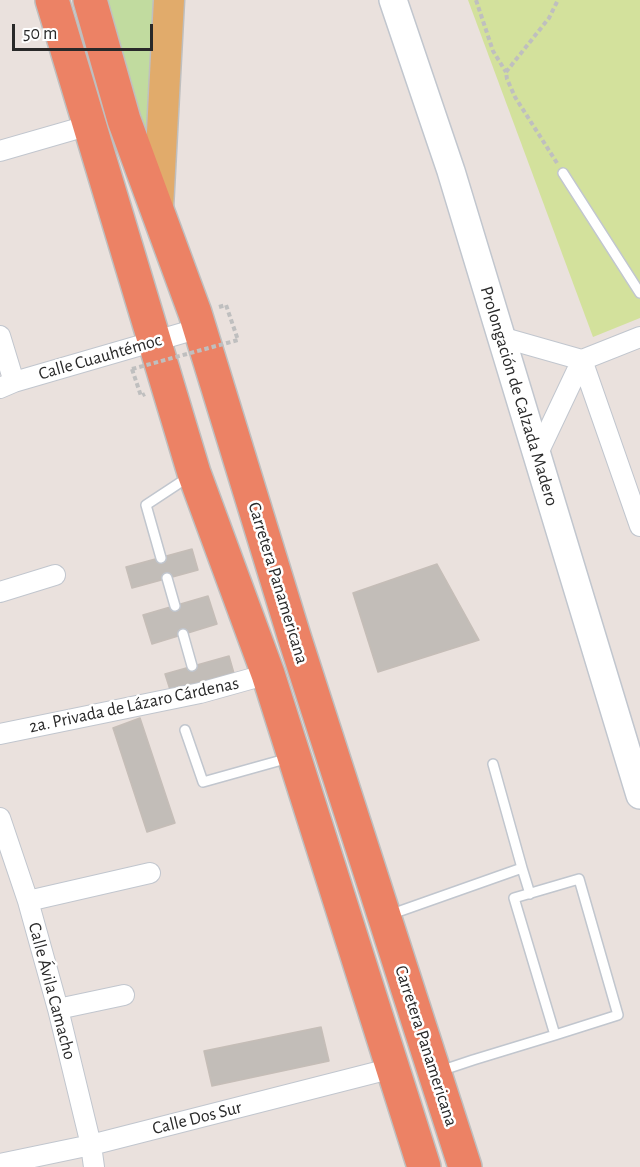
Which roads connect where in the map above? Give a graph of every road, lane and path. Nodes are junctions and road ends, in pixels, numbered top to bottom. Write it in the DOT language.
graph roads {
  1 [pos="52,0"];
  2 [pos="90,0"];
  3 [pos="169,0"];
  4 [pos="393,0"];
  5 [pos="476,0"];
  6 [pos="558,0"];
  7 [pos="506,72"];
  8 [pos="90,125"];
  9 [pos="0,151"];
  10 [pos="563,173"];
  11 [pos="157,211"];
  12 [pos="640,293"];
  13 [pos="226,305"];
  14 [pos="200,328"];
  15 [pos="0,336"];
  16 [pos="501,337"];
  17 [pos="640,337"];
  18 [pos="154,341"];
  19 [pos="582,360"];
  20 [pos="7,385"];
  21 [pos="141,396"];
  22 [pos="537,455"];
  23 [pos="194,473"];
  24 [pos="640,526"];
  25 [pos="161,558"];
  26 [pos="55,575"];
  27 [pos="167,578"];
  28 [pos="0,592"];
  29 [pos="175,606"];
  30 [pos="183,634"];
  31 [pos="192,666"];
  32 [pos="268,674"];
  33 [pos="184,730"];
  34 [pos="0,734"];
  35 [pos="295,757"];
  36 [pos="493,764"];
  37 [pos="640,795"];
  38 [pos="0,818"];
  39 [pos="522,868"];
  40 [pos="150,873"];
  41 [pos="530,894"];
  42 [pos="28,900"];
  43 [pos="384,917"];
  44 [pos="124,995"];
  45 [pos="58,1009"];
  46 [pos="555,1035"];
  47 [pos="393,1068"];
  48 [pos="434,1072"];
  49 [pos="91,1145"];
  50 [pos="0,1164"];
  51 [pos="94,1167"];
  52 [pos="424,1167"];
  53 [pos="465,1167"];
  1 -- 8 [label="highway, Carretera Panamericana"];
  2 -- 11 [label="highway, Carretera Panamericana"];
  3 -- 11 [label="main road"];
  4 -- 16 [label="street, Prolongación de Calzada Madero"];
  5 -- 7 [label="path"];
  6 -- 7 [label="path"];
  7 -- 10 [label="path"];
  8 -- 9 [label="street"];
  8 -- 18 [label="highway, Carretera Panamericana"];
  10 -- 12 [label="lane"];
  11 -- 14 [label="highway, Carretera Panamericana"];
  13 -- 21 [label="path, bridge"];
  14 -- 18 [label="street, Calle Cuauhtémoc"];
  14 -- 43 [label="highway, Carretera Panamericana"];
  15 -- 20 [label="street"];
  16 -- 19 [label="street"];
  16 -- 22 [label="street, Prolongación de Calzada Madero"];
  17 -- 19 [label="street"];
  18 -- 20 [label="street, Calle Cuauhtémoc"];
  18 -- 23 [label="highway, Carretera Panamericana"];
  19 -- 22 [label="street"];
  19 -- 24 [label="street"];
  22 -- 37 [label="street, Prolongación de Calzada Madero"];
  23 -- 25 [label="lane"];
  23 -- 32 [label="highway, Carretera Panamericana"];
  26 -- 28 [label="street"];
  27 -- 29 [label="lane"];
  30 -- 31 [label="lane"];
  32 -- 34 [label="street, 2a. Privada de Lázaro Cárdenas"];
  32 -- 35 [label="highway, Carretera Panamericana"];
  33 -- 35 [label="lane"];
  35 -- 47 [label="highway, Carretera Panamericana"];
  36 -- 39 [label="lane"];
  38 -- 42 [label="street, Calle Ávila Camacho"];
  39 -- 41 [label="lane"];
  39 -- 43 [label="lane"];
  40 -- 42 [label="street"];
  41 -- 46 [label="lane"];
  41 -- 46 [label="lane"];
  42 -- 45 [label="street, Calle Ávila Camacho"];
  43 -- 48 [label="highway, Carretera Panamericana"];
  44 -- 45 [label="street"];
  45 -- 49 [label="street, Calle Ávila Camacho"];
  46 -- 48 [label="lane"];
  47 -- 49 [label="street, Calle Dos Sur"];
  47 -- 52 [label="highway, Carretera Panamericana"];
  48 -- 53 [label="highway, Carretera Panamericana"];
  49 -- 50 [label="street, Calle Dos Sur"];
  49 -- 51 [label="street, Calle Ávila Camacho"];
}
